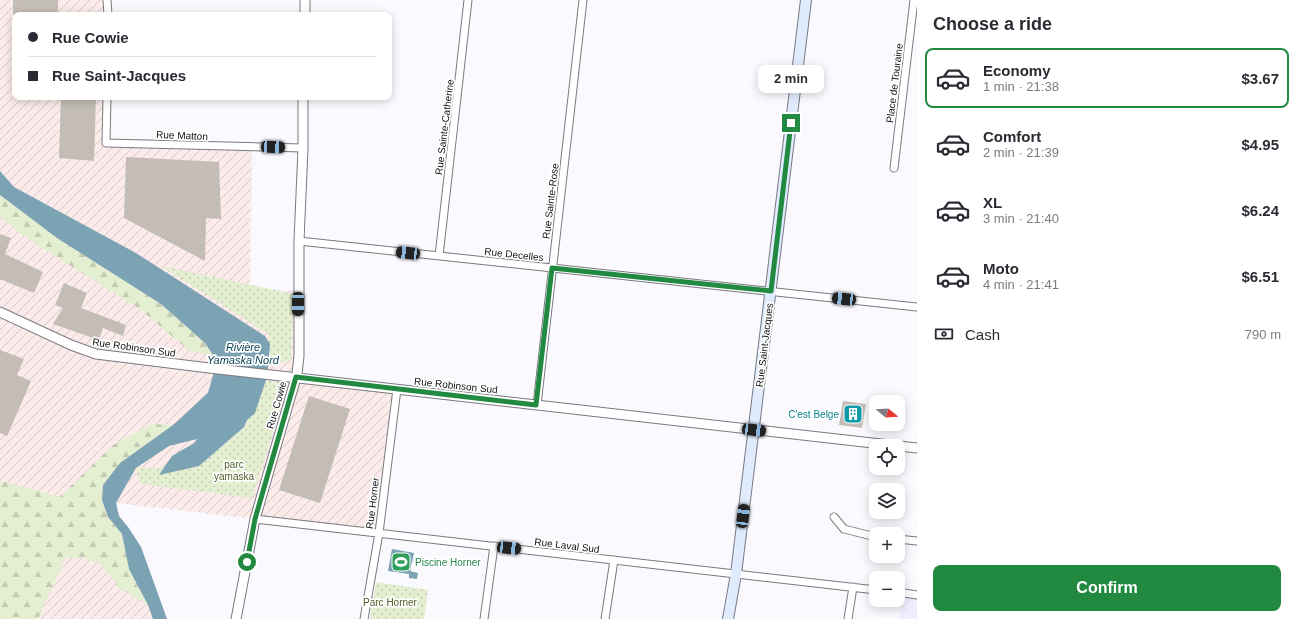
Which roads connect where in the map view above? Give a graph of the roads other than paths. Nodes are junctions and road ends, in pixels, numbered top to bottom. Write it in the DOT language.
graph roads {
  1 [pos="108,0"];
  2 [pos="305,0"];
  3 [pos="468,0"];
  4 [pos="583,0"];
  5 [pos="806,0"];
  6 [pos="914,0"];
  7 [pos="108,12"];
  8 [pos="305,12"];
  9 [pos="107,100"];
  10 [pos="303,100"];
  11 [pos="303,148"];
  12 [pos="894,168"];
  13 [pos="299,241"];
  14 [pos="439,256"];
  15 [pos="552,268"];
  16 [pos="771,291"];
  17 [pos="917,307"];
  18 [pos="0,312"];
  19 [pos="292,377"];
  20 [pos="397,389"];
  21 [pos="536,405"];
  22 [pos="754,430"];
  23 [pos="917,448"];
  24 [pos="834,517"];
  25 [pos="255,519"];
  26 [pos="378,533"];
  27 [pos="869,535"];
  28 [pos="905,540"];
  29 [pos="917,541"];
  30 [pos="494,546"];
  31 [pos="614,560"];
  32 [pos="736,574"];
  33 [pos="853,587"];
  34 [pos="869,589"];
  35 [pos="905,593"];
  36 [pos="917,595"];
  37 [pos="236,619"];
  38 [pos="364,619"];
  39 [pos="484,619"];
  40 [pos="605,619"];
  41 [pos="728,619"];
  42 [pos="848,619"];
  1 -- 7 [label="street"];
  2 -- 8 [label="street"];
  3 -- 14 [label="street, Rue Sainte-Catherine"];
  4 -- 15 [label="street, Rue Sainte-Rose"];
  5 -- 16 [label="main road, Rue Saint-Jacques"];
  6 -- 12 [label="street, Place de Touraine"];
  9 -- 11 [label="street, Rue Matton"];
  10 -- 11 [label="street, Rue Cowie"];
  11 -- 13 [label="street, Rue Cowie"];
  13 -- 14 [label="street, Rue Decelles"];
  13 -- 19 [label="street, Rue Cowie"];
  14 -- 15 [label="street, Rue Decelles"];
  15 -- 16 [label="street, Rue Decelles"];
  15 -- 21 [label="street, Rue Sainte-Rose"];
  16 -- 17 [label="street, Rue Decelles"];
  16 -- 22 [label="main road, Rue Saint-Jacques"];
  18 -- 19 [label="street, Rue Robinson Sud"];
  19 -- 20 [label="street, Rue Robinson Sud"];
  19 -- 25 [label="street, Rue Cowie"];
  20 -- 21 [label="street, Rue Robinson Sud"];
  20 -- 26 [label="street, Rue Horner"];
  21 -- 22 [label="street, Rue Robinson Sud"];
  22 -- 23 [label="street, Rue Robinson Sud"];
  22 -- 32 [label="main road, Rue Saint-Jacques"];
  24 -- 27 [label="street"];
  25 -- 26 [label="street, Rue Laval Sud"];
  25 -- 37 [label="street, Rue Cowie"];
  26 -- 30 [label="street, Rue Laval Sud"];
  26 -- 38 [label="street, Rue Horner"];
  28 -- 29 [label="street"];
  30 -- 31 [label="street, Rue Laval Sud"];
  30 -- 39 [label="street"];
  31 -- 32 [label="street, Rue Laval Sud"];
  31 -- 40 [label="street"];
  32 -- 33 [label="street, Rue Laval Sud"];
  32 -- 41 [label="main road, Rue Saint-Jacques"];
  33 -- 34 [label="street, Rue Laval Sud"];
  33 -- 42 [label="street"];
  35 -- 36 [label="street"];
}
